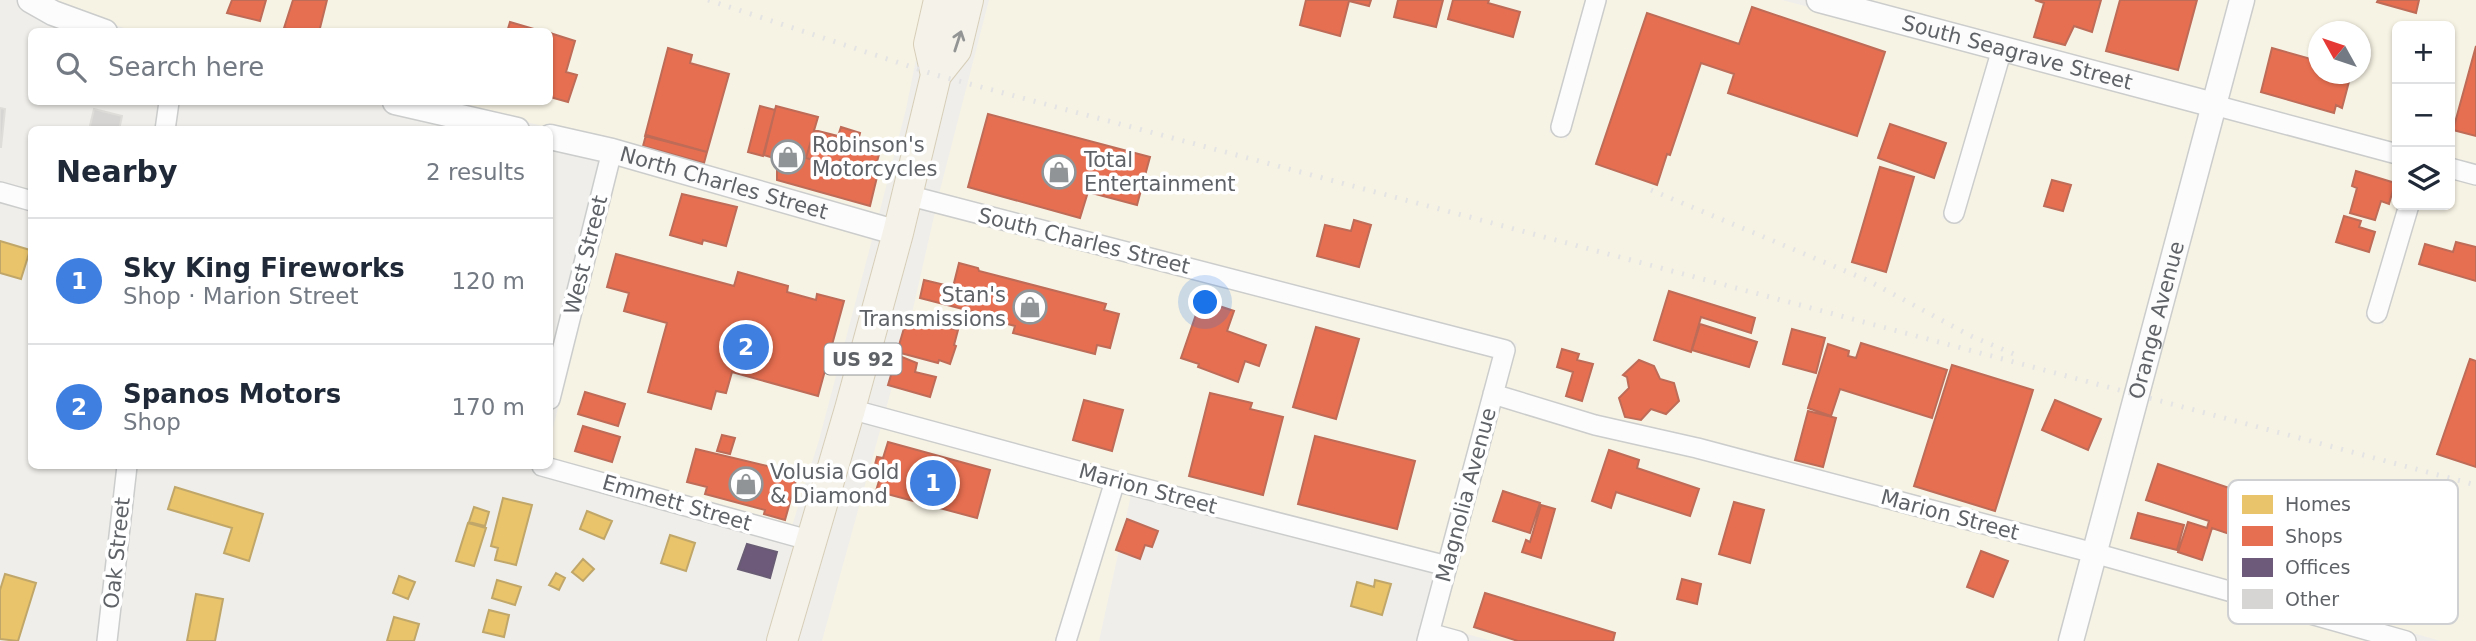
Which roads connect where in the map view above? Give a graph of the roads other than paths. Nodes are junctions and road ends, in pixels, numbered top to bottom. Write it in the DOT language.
graph roads {
  1 [pos="30,0"];
  2 [pos="1596,0"];
  3 [pos="1819,0"];
  4 [pos="2242,0"];
  5 [pos="960,2"];
  6 [pos="94,28"];
  7 [pos="2003,48"];
  8 [pos="169,105"];
  9 [pos="408,105"];
  10 [pos="2214,105"];
  11 [pos="166,126"];
  12 [pos="500,126"];
  13 [pos="1561,127"];
  14 [pos="553,138"];
  15 [pos="612,151"];
  16 [pos="2392,153"];
  17 [pos="2455,170"];
  18 [pos="2476,176"];
  19 [pos="0,192"];
  20 [pos="907,195"];
  21 [pos="28,200"];
  22 [pos="2408,210"];
  23 [pos="1954,213"];
  24 [pos="898,233"];
  25 [pos="2377,313"];
  26 [pos="1505,350"];
  27 [pos="553,387"];
  28 [pos="1493,394"];
  29 [pos="850,409"];
  30 [pos="127,469"];
  31 [pos="553,469"];
  32 [pos="1115,481"];
  33 [pos="812,541"];
  34 [pos="2094,553"];
  35 [pos="1447,566"];
  36 [pos="2228,591"];
  37 [pos="2346,624"];
  38 [pos="1428,637"];
  39 [pos="107,641"];
  40 [pos="782,641"];
  41 [pos="1066,641"];
  42 [pos="1458,641"];
  43 [pos="2071,641"];
  44 [pos="2406,641"];
  1 -- 6 [label="street"];
  2 -- 13 [label="street"];
  3 -- 7 [label="street, South Seagrave Street"];
  4 -- 10 [label="street, Orange Avenue"];
  5 -- 20 [label="main road, US 92"];
  7 -- 10 [label="street, South Seagrave Street"];
  7 -- 23 [label="street"];
  8 -- 11 [label="street"];
  9 -- 12 [label="street"];
  10 -- 16 [label="street"];
  10 -- 34 [label="street, Orange Avenue"];
  14 -- 15 [label="street, North Charles Street"];
  15 -- 24 [label="street, North Charles Street"];
  15 -- 27 [label="street, West Street"];
  17 -- 18 [label="street"];
  19 -- 21 [label="street"];
  20 -- 24 [label="main road, US 92"];
  20 -- 26 [label="street, South Charles Street"];
  22 -- 25 [label="street"];
  24 -- 29 [label="main road, US 92"];
  26 -- 28 [label="street, Magnolia Avenue"];
  28 -- 34 [label="street, Marion Street"];
  28 -- 35 [label="street, Magnolia Avenue"];
  29 -- 32 [label="street, Marion Street"];
  29 -- 33 [label="main road, US 92"];
  30 -- 39 [label="street, Oak Street"];
  31 -- 33 [label="street, Emmett Street"];
  32 -- 35 [label="street, Marion Street"];
  32 -- 41 [label="street"];
  33 -- 40 [label="main road, US 92"];
  34 -- 36 [label="street, Marion Street"];
  34 -- 43 [label="street, Orange Avenue"];
  35 -- 38 [label="street, Magnolia Avenue"];
  37 -- 44 [label="street, Marion Street"];
  38 -- 42 [label="street"];
}
